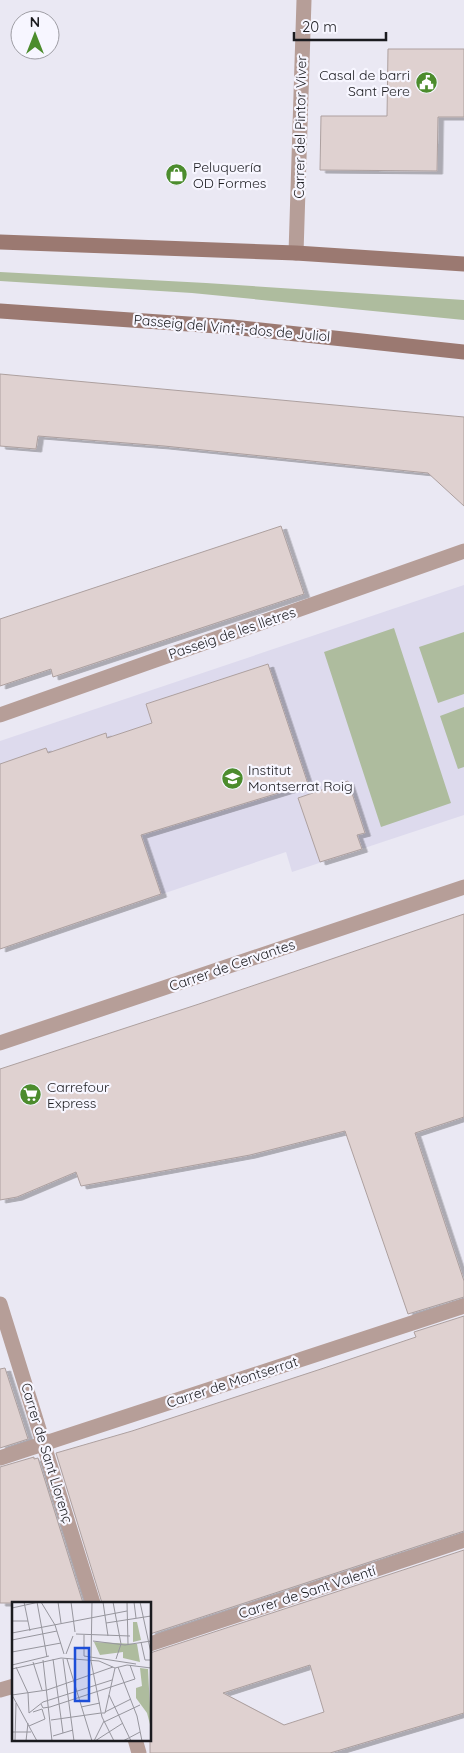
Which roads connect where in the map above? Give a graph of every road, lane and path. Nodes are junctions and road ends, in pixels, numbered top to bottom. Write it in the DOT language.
graph roads {
  1 [pos="304,0"];
  2 [pos="0,242"];
  3 [pos="296,253"];
  4 [pos="464,264"];
  5 [pos="0,311"];
  6 [pos="464,352"];
  7 [pos="464,551"];
  8 [pos="0,715"];
  9 [pos="464,887"];
  10 [pos="0,1043"];
  11 [pos="0,1304"];
  12 [pos="464,1306"];
  13 [pos="44,1444"];
  14 [pos="0,1458"];
  15 [pos="464,1540"];
  16 [pos="93,1602"];
  17 [pos="151,1644"];
  18 [pos="135,1740"];
  19 [pos="139,1753"];
  1 -- 3 [label="street, Carrer del Pintor Viver"];
  2 -- 3 [label="street"];
  3 -- 4 [label="street"];
  5 -- 6 [label="street, Passeig del Vint-i-dos de Juliol"];
  7 -- 8 [label="street, Passeig de les lletres"];
  9 -- 10 [label="street, Carrer de Cervantes"];
  11 -- 13 [label="street, Carrer de Sant Llorenç"];
  12 -- 13 [label="street, Carrer de Montserrat"];
  13 -- 14 [label="street, Carrer de Montserrat"];
  13 -- 16 [label="street, Carrer de Sant Llorenç"];
  15 -- 17 [label="street, Carrer de Sant Valentí"];
  18 -- 19 [label="street"];
}
